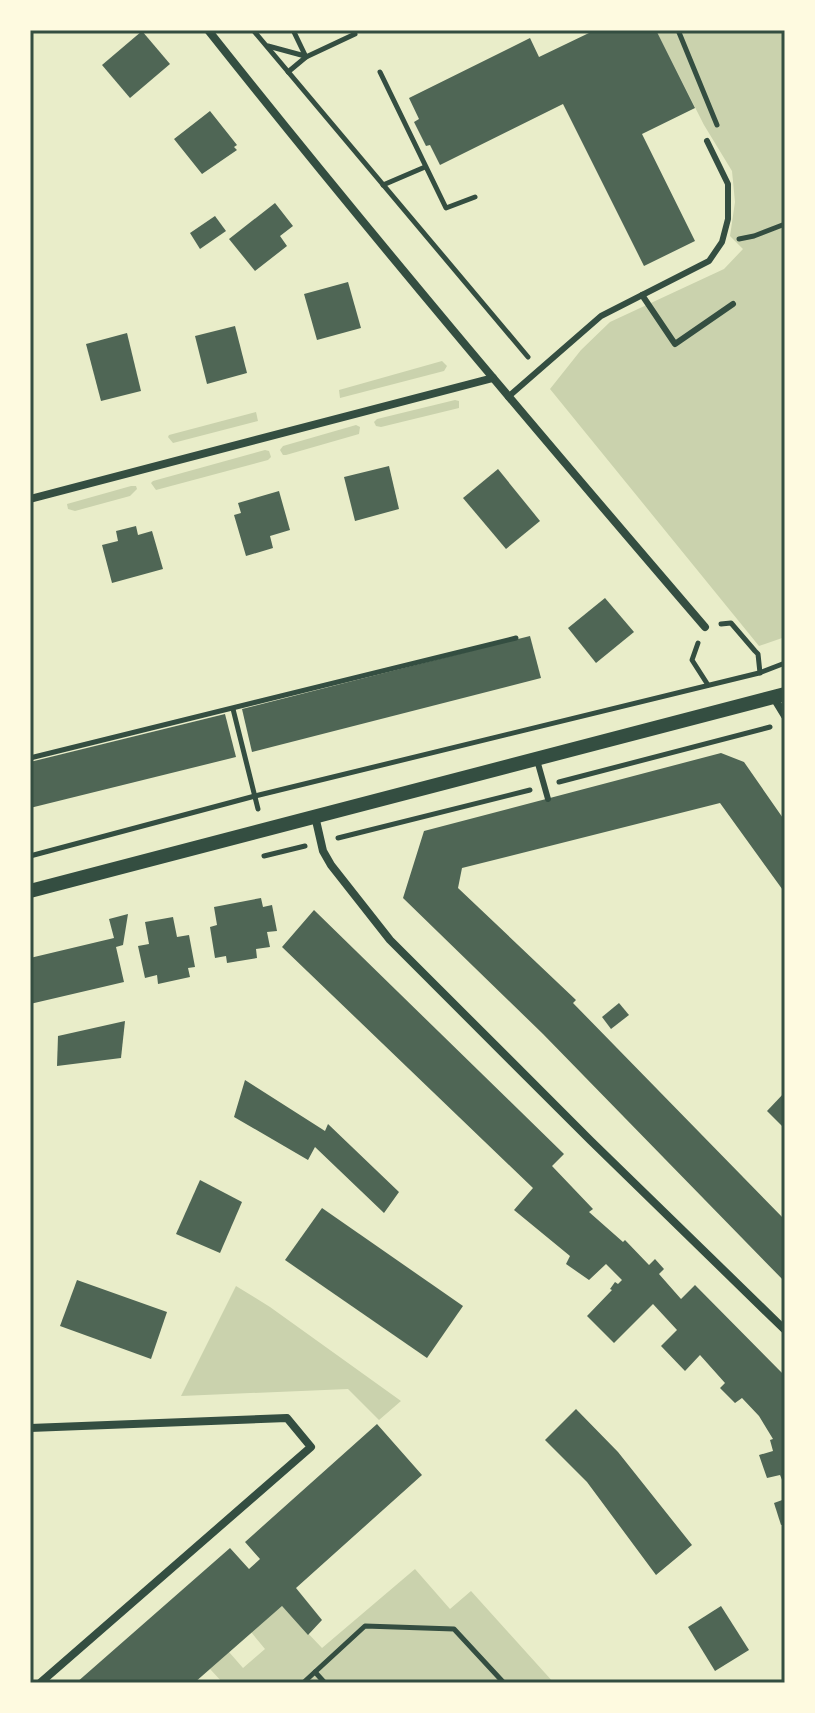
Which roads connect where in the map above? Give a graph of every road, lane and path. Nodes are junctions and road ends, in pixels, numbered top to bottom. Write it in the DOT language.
graph roads {
  1 [pos="208,30"];
  2 [pos="253,30"];
  3 [pos="293,30"];
  4 [pos="678,30"];
  5 [pos="355,34"];
  6 [pos="266,46"];
  7 [pos="306,57"];
  8 [pos="288,72"];
  9 [pos="380,72"];
  10 [pos="721,138"];
  11 [pos="707,141"];
  12 [pos="425,167"];
  13 [pos="383,185"];
  14 [pos="475,197"];
  15 [pos="785,224"];
  16 [pos="722,242"];
  17 [pos="642,295"];
  18 [pos="733,304"];
  19 [pos="539,369"];
  20 [pos="493,378"];
  21 [pos="508,397"];
  22 [pos="30,499"];
  23 [pos="705,627"];
  24 [pos="516,638"];
  25 [pos="785,663"];
  26 [pos="759,673"];
  27 [pos="708,685"];
  28 [pos="779,696"];
  29 [pos="233,709"];
  30 [pos="785,716"];
  31 [pos="785,723"];
  32 [pos="30,758"];
  33 [pos="537,759"];
  34 [pos="544,786"];
  35 [pos="255,796"];
  36 [pos="548,799"];
  37 [pos="315,816"];
  38 [pos="264,830"];
  39 [pos="321,842"];
  40 [pos="30,856"];
  41 [pos="262,856"];
  42 [pos="30,891"];
  43 [pos="785,1330"];
  44 [pos="30,1428"];
  45 [pos="315,1672"];
  46 [pos="502,1682"];
  47 [pos="40,1683"];
  48 [pos="303,1683"];
  49 [pos="325,1683"];
  1 -- 20 [label="street"];
  2 -- 6 [label="path"];
  3 -- 7 [label="path"];
  4 -- 10 [label="path"];
  5 -- 7 [label="path"];
  6 -- 7 [label="path"];
  6 -- 8 [label="path"];
  7 -- 8 [label="path"];
  8 -- 13 [label="path"];
  9 -- 12 [label="path"];
  11 -- 16 [label="lane"];
  12 -- 13 [label="path"];
  12 -- 14 [label="path"];
  13 -- 19 [label="path"];
  15 -- 16 [label="path"];
  16 -- 17 [label="lane"];
  17 -- 18 [label="lane"];
  17 -- 19 [label="lane"];
  19 -- 21 [label="lane"];
  20 -- 21 [label="street"];
  20 -- 22 [label="street"];
  21 -- 23 [label="street"];
  23 -- 26 [label="path"];
  23 -- 27 [label="path"];
  24 -- 29 [label="path"];
  25 -- 26 [label="path"];
  26 -- 27 [label="path"];
  26 -- 28 [label="path"];
  27 -- 35 [label="path"];
  28 -- 30 [label="street"];
  28 -- 33 [label="street"];
  29 -- 32 [label="path"];
  29 -- 35 [label="path"];
  31 -- 34 [label="path"];
  33 -- 34 [label="lane"];
  33 -- 37 [label="street"];
  34 -- 36 [label="lane"];
  34 -- 39 [label="path"];
  35 -- 38 [label="path"];
  35 -- 40 [label="path"];
  37 -- 38 [label="street"];
  37 -- 39 [label="street"];
  38 -- 42 [label="street"];
  39 -- 41 [label="path"];
  39 -- 43 [label="street"];
  44 -- 47 [label="street"];
  45 -- 46 [label="path"];
  45 -- 48 [label="path"];
  45 -- 49 [label="path"];
}
